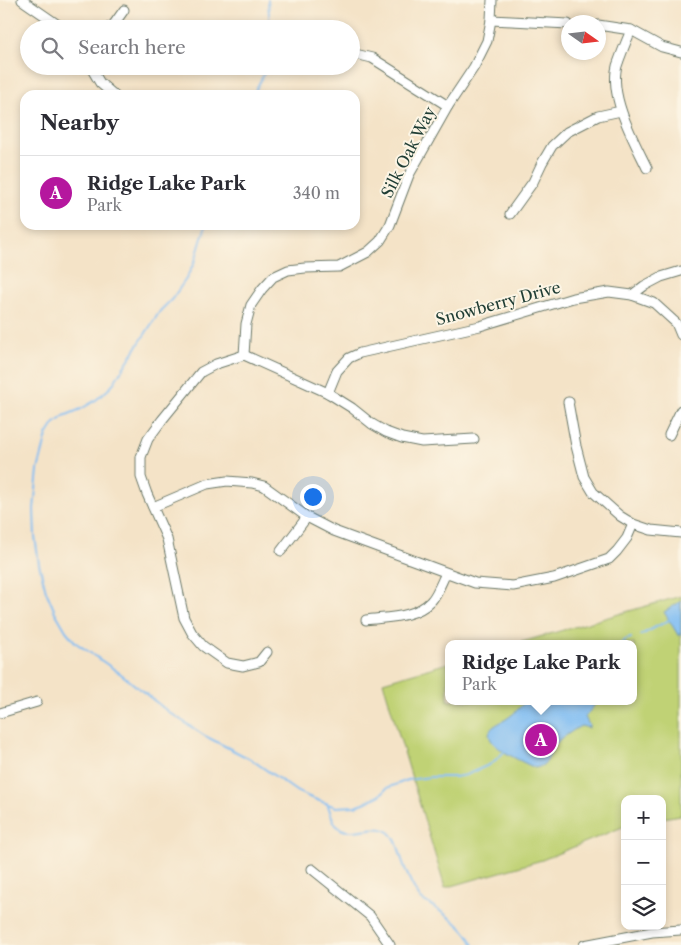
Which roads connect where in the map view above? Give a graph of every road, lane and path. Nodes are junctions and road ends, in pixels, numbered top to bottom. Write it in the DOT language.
graph roads {
  1 [pos="22,0"];
  2 [pos="492,0"];
  3 [pos="124,10"];
  4 [pos="51,20"];
  5 [pos="117,20"];
  6 [pos="491,20"];
  7 [pos="561,24"];
  8 [pos="606,26"];
  9 [pos="631,30"];
  10 [pos="681,52"];
  11 [pos="360,55"];
  12 [pos="95,75"];
  13 [pos="108,90"];
  14 [pos="448,106"];
  15 [pos="621,111"];
  16 [pos="648,168"];
  17 [pos="510,214"];
  18 [pos="681,271"];
  19 [pos="632,295"];
  20 [pos="681,336"];
  21 [pos="244,355"];
  22 [pos="328,393"];
  23 [pos="569,402"];
  24 [pos="681,410"];
  25 [pos="669,435"];
  26 [pos="474,439"];
  27 [pos="153,508"];
  28 [pos="307,517"];
  29 [pos="633,524"];
  30 [pos="681,533"];
  31 [pos="281,550"];
  32 [pos="446,573"];
  33 [pos="366,620"];
  34 [pos="267,652"];
  35 [pos="37,702"];
  36 [pos="0,713"];
  37 [pos="312,869"];
  38 [pos="681,930"];
  39 [pos="390,945"];
  40 [pos="584,945"];
  1 -- 4 [label="street"];
  2 -- 6 [label="street, Silk Oak Way"];
  3 -- 5 [label="street"];
  6 -- 7 [label="street"];
  6 -- 14 [label="street, Silk Oak Way"];
  8 -- 9 [label="street"];
  9 -- 10 [label="street"];
  9 -- 15 [label="street"];
  11 -- 14 [label="street"];
  12 -- 13 [label="street"];
  14 -- 21 [label="street, Silk Oak Way"];
  15 -- 16 [label="street"];
  15 -- 17 [label="street"];
  18 -- 19 [label="street"];
  19 -- 20 [label="street, Snowberry Drive"];
  19 -- 22 [label="street, Snowberry Drive"];
  21 -- 22 [label="street"];
  21 -- 27 [label="street"];
  22 -- 26 [label="street"];
  23 -- 29 [label="street"];
  24 -- 25 [label="street"];
  27 -- 28 [label="street"];
  27 -- 34 [label="street"];
  28 -- 31 [label="street"];
  28 -- 32 [label="street"];
  29 -- 30 [label="street"];
  29 -- 32 [label="street"];
  32 -- 33 [label="street"];
  35 -- 36 [label="street"];
  37 -- 39 [label="street"];
  38 -- 40 [label="street"];
}
